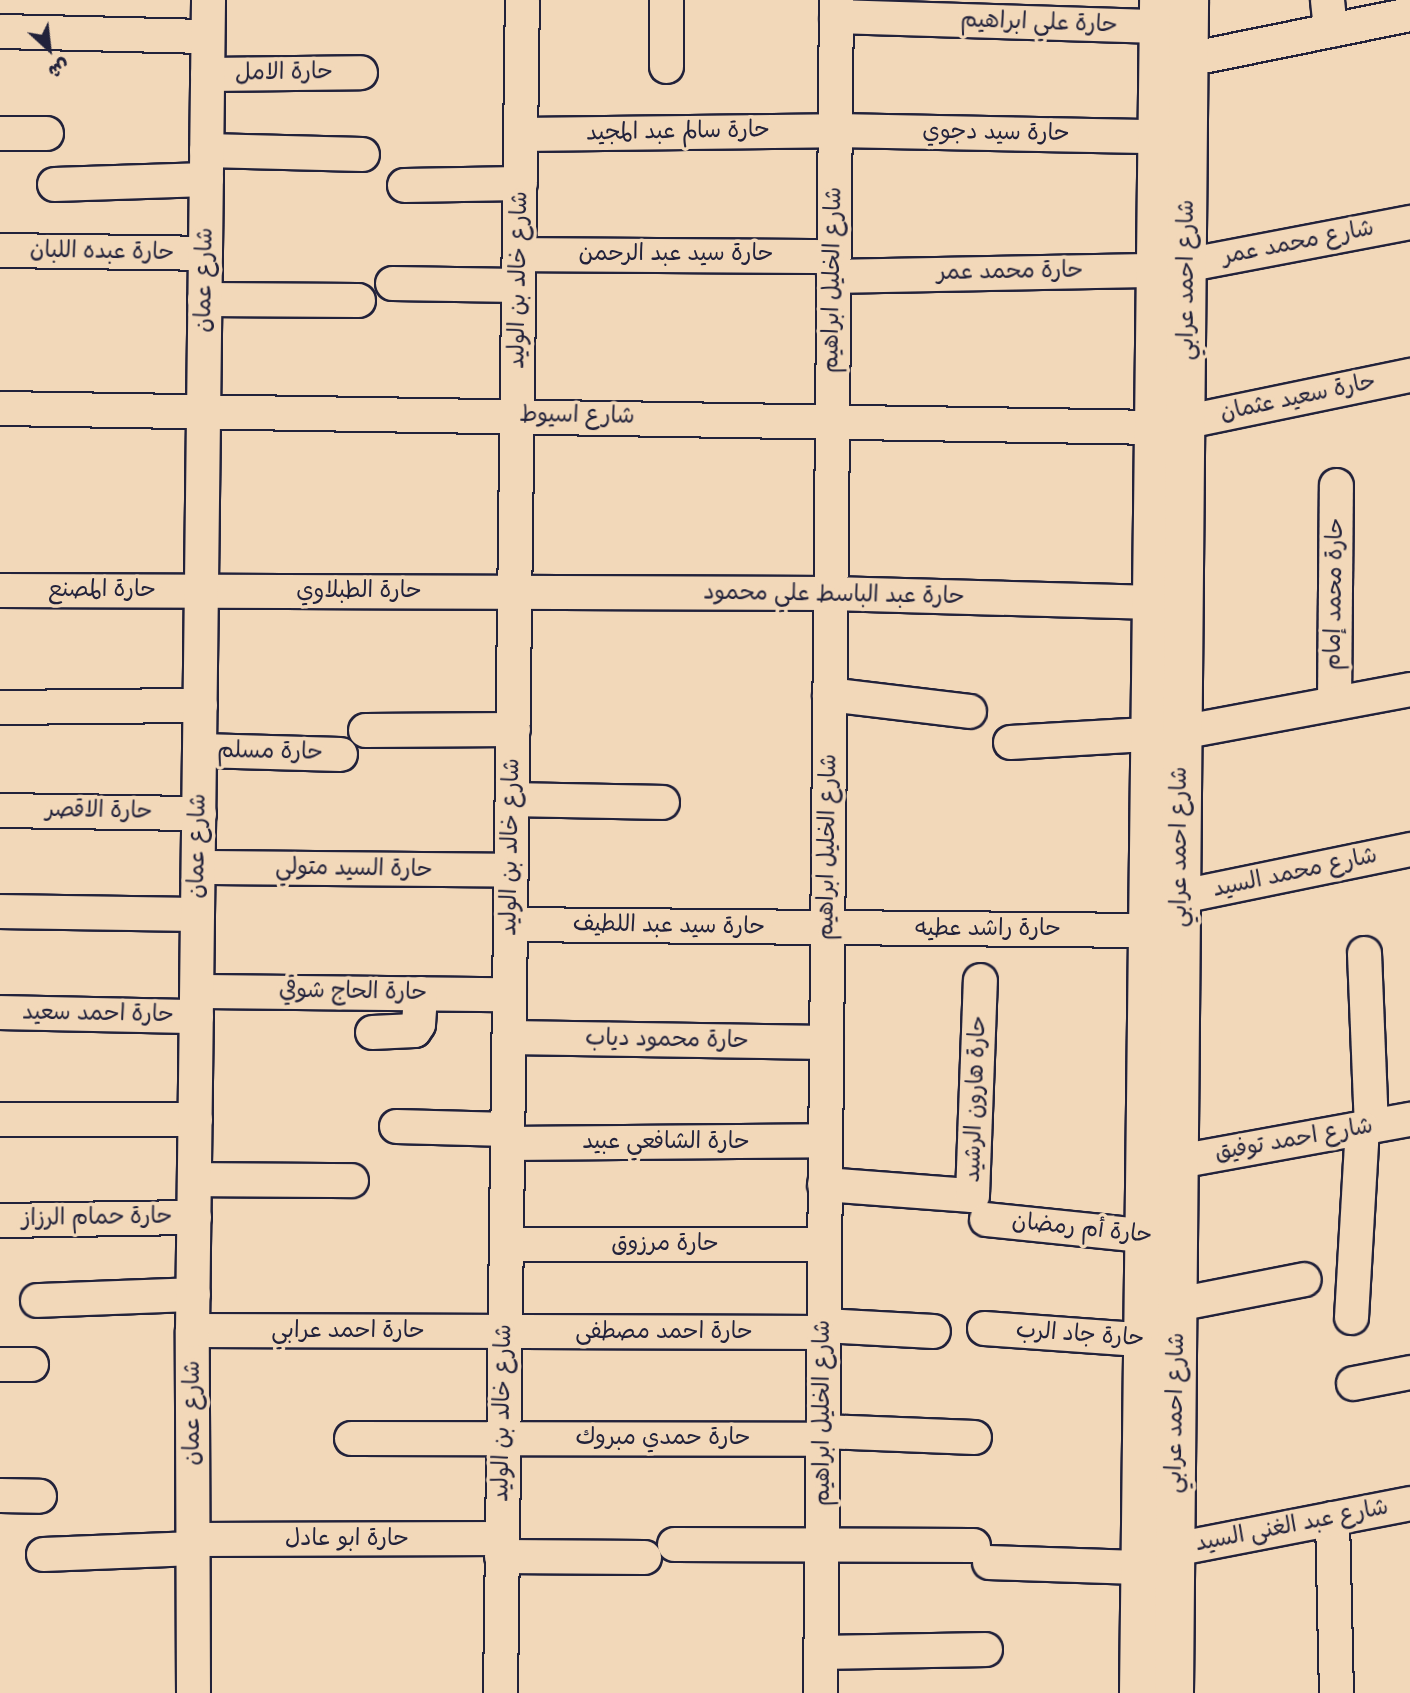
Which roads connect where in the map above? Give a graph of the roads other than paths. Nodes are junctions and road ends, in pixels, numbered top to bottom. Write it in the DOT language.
graph roads {
  1 [pos="208,0"];
  2 [pos="522,0"];
  3 [pos="666,0"];
  4 [pos="1189,0"];
  5 [pos="836,8"];
  6 [pos="1158,13"];
  7 [pos="1410,14"];
  8 [pos="1329,15"];
  9 [pos="0,31"];
  10 [pos="207,36"];
  11 [pos="1188,58"];
  12 [pos="666,66"];
  13 [pos="360,72"];
  14 [pos="207,74"];
  15 [pos="835,130"];
  16 [pos="0,133"];
  17 [pos="46,133"];
  18 [pos="520,134"];
  19 [pos="1158,136"];
  20 [pos="362,154"];
  21 [pos="206,165"];
  22 [pos="520,183"];
  23 [pos="54,184"];
  24 [pos="404,185"];
  25 [pos="1410,222"];
  26 [pos="0,250"];
  27 [pos="205,253"];
  28 [pos="833,266"];
  29 [pos="1172,267"];
  30 [pos="519,269"];
  31 [pos="393,283"];
  32 [pos="204,299"];
  33 [pos="358,299"];
  34 [pos="1410,375"];
  35 [pos="0,408"];
  36 [pos="204,411"];
  37 [pos="517,415"];
  38 [pos="832,420"];
  39 [pos="1171,424"];
  40 [pos="1336,485"];
  41 [pos="0,590"];
  42 [pos="203,590"];
  43 [pos="515,592"];
  44 [pos="830,593"];
  45 [pos="1154,602"];
  46 [pos="1410,689"];
  47 [pos="829,694"];
  48 [pos="1334,704"];
  49 [pos="200,705"];
  50 [pos="0,707"];
  51 [pos="969,711"];
  52 [pos="513,729"];
  53 [pos="365,730"];
  54 [pos="1165,733"];
  55 [pos="1010,742"];
  56 [pos="200,750"];
  57 [pos="340,754"];
  58 [pos="512,799"];
  59 [pos="662,802"];
  60 [pos="0,810"];
  61 [pos="199,813"];
  62 [pos="1410,849"];
  63 [pos="198,867"];
  64 [pos="511,870"];
  65 [pos="1181,896"];
  66 [pos="0,911"];
  67 [pos="197,914"];
  68 [pos="510,924"];
  69 [pos="827,928"];
  70 [pos="1149,930"];
  71 [pos="1364,953"];
  72 [pos="980,980"];
  73 [pos="420,993"];
  74 [pos="509,994"];
  75 [pos="196,1003"];
  76 [pos="0,1012"];
  77 [pos="372,1032"];
  78 [pos="509,1037"];
  79 [pos="826,1042"];
  80 [pos="0,1119"];
  81 [pos="195,1119"];
  82 [pos="1410,1119"];
  83 [pos="396,1126"];
  84 [pos="1366,1127"];
  85 [pos="507,1136"];
  86 [pos="825,1140"];
  87 [pos="1178,1161"];
  88 [pos="194,1179"];
  89 [pos="351,1180"];
  90 [pos="824,1184"];
  91 [pos="194,1217"];
  92 [pos="986,1219"];
  93 [pos="0,1220"];
  94 [pos="1162,1238"];
  95 [pos="506,1244"];
  96 [pos="824,1244"];
  97 [pos="1304,1279"];
  98 [pos="193,1294"];
  99 [pos="37,1300"];
  100 [pos="1177,1304"];
  101 [pos="1351,1317"];
  102 [pos="984,1328"];
  103 [pos="823,1329"];
  104 [pos="192,1330"];
  105 [pos="505,1331"];
  106 [pos="933,1331"];
  107 [pos="1160,1341"];
  108 [pos="1410,1372"];
  109 [pos="1353,1383"];
  110 [pos="823,1435"];
  111 [pos="503,1437"];
  112 [pos="974,1437"];
  113 [pos="351,1438"];
  114 [pos="0,1496"];
  115 [pos="39,1496"];
  116 [pos="1410,1503"];
  117 [pos="1332,1518"];
  118 [pos="194,1544"];
  119 [pos="674,1544"];
  120 [pos="821,1545"];
  121 [pos="501,1547"];
  122 [pos="43,1554"];
  123 [pos="644,1557"];
  124 [pos="1163,1561"];
  125 [pos="985,1649"];
  126 [pos="821,1652"];
  127 [pos="193,1693"];
  128 [pos="500,1693"];
  129 [pos="820,1693"];
  130 [pos="1139,1693"];
  131 [pos="1174,1693"];
  132 [pos="1336,1693"];
  1 -- 10 [label="street, شارع عمان"];
  2 -- 18 [label="street, شارع خالد بن الوليد"];
  3 -- 12 [label="street"];
  4 -- 11 [label="street, شارع احمد عرابي"];
  5 -- 6 [label="street, حارة علي ابراهيم"];
  5 -- 15 [label="street, شارع الخليل ابراهيم"];
  6 -- 19 [label="street, شارع احمد عرابي"];
  7 -- 8 [label="street"];
  8 -- 11 [label="street"];
  9 -- 10 [label="street"];
  10 -- 14 [label="street, شارع عمان"];
  11 -- 29 [label="street, شارع احمد عرابي"];
  13 -- 14 [label="street, حارة الامل"];
  14 -- 21 [label="street, شارع عمان"];
  15 -- 18 [label="street, حارة سالم عبد المجيد"];
  15 -- 19 [label="street, حارة سيد دجوي"];
  15 -- 28 [label="street, شارع الخليل ابراهيم"];
  16 -- 17 [label="street"];
  18 -- 22 [label="street, شارع خالد بن الوليد"];
  19 -- 29 [label="street, شارع احمد عرابي"];
  20 -- 21 [label="street"];
  21 -- 23 [label="street"];
  21 -- 27 [label="street, شارع عمان"];
  22 -- 24 [label="street"];
  22 -- 30 [label="street, شارع خالد بن الوليد"];
  25 -- 29 [label="street, شارع محمد عمر"];
  26 -- 27 [label="street, حارة عبده اللبان"];
  27 -- 32 [label="street, شارع عمان"];
  28 -- 29 [label="street, حارة محمد عمر"];
  28 -- 30 [label="street, حارة سيد عبد الرحمن"];
  28 -- 38 [label="street, شارع الخليل ابراهيم"];
  29 -- 39 [label="street, شارع احمد عرابي"];
  30 -- 31 [label="street, حارة سيد عبد الرحمن"];
  30 -- 37 [label="street, شارع خالد بن الوليد"];
  32 -- 33 [label="street"];
  32 -- 36 [label="street, شارع عمان"];
  34 -- 39 [label="street, حارة سعيد عثمان"];
  35 -- 36 [label="street, شارع اسيوط"];
  36 -- 37 [label="street, شارع اسيوط"];
  36 -- 42 [label="street, شارع عمان"];
  37 -- 38 [label="street, شارع اسيوط"];
  37 -- 43 [label="street, شارع خالد بن الوليد"];
  38 -- 39 [label="street, شارع اسيوط"];
  38 -- 44 [label="street, شارع الخليل ابراهيم"];
  39 -- 45 [label="street, شارع احمد عرابي"];
  39 -- 54 [label="street, شارع احمد عرابي"];
  40 -- 48 [label="street, حارة محمد إمام"];
  41 -- 42 [label="street, حارة المصنع"];
  42 -- 43 [label="street, حارة الطبلاوي"];
  42 -- 49 [label="street, شارع عمان"];
  43 -- 44 [label="street, حارة عبد الباسط علي محمود"];
  43 -- 52 [label="street, شارع خالد بن الوليد"];
  44 -- 45 [label="street, حارة عبد الباسط علي محمود"];
  44 -- 47 [label="street, شارع الخليل ابراهيم"];
  45 -- 54 [label="street, شارع احمد عرابي"];
  46 -- 48 [label="street"];
  47 -- 51 [label="street"];
  47 -- 69 [label="street, شارع الخليل ابراهيم"];
  48 -- 54 [label="street"];
  49 -- 50 [label="street"];
  49 -- 56 [label="street, شارع عمان"];
  52 -- 53 [label="street"];
  52 -- 58 [label="street, شارع خالد بن الوليد"];
  54 -- 55 [label="street"];
  54 -- 65 [label="street, شارع احمد عرابي"];
  54 -- 70 [label="street, شارع احمد عرابي"];
  56 -- 57 [label="street, حارة مسلم"];
  56 -- 61 [label="street, شارع عمان"];
  58 -- 59 [label="street"];
  58 -- 64 [label="street, شارع خالد بن الوليد"];
  60 -- 61 [label="street, حارة الاقصر"];
  61 -- 63 [label="street, شارع عمان"];
  62 -- 65 [label="street, شارع محمد السيد"];
  63 -- 64 [label="street, حارة السيد متولي"];
  63 -- 67 [label="street, شارع عمان"];
  64 -- 68 [label="street, شارع خالد بن الوليد"];
  65 -- 87 [label="street, شارع احمد عرابي"];
  66 -- 67 [label="street"];
  67 -- 75 [label="street, شارع عمان"];
  68 -- 69 [label="street, حارة سيد عبد اللطيف"];
  68 -- 74 [label="street, شارع خالد بن الوليد"];
  69 -- 70 [label="street, حارة راشد عطيه"];
  69 -- 79 [label="street, شارع الخليل ابراهيم"];
  70 -- 94 [label="street, شارع احمد عرابي"];
  71 -- 84 [label="street"];
  72 -- 90 [label="street, حارة هارون الرشيد"];
  73 -- 74 [label="street, حارة الحاج شوقي"];
  73 -- 75 [label="street, حارة الحاج شوقي"];
  73 -- 77 [label="street"];
  74 -- 78 [label="street, شارع خالد بن الوليد"];
  75 -- 76 [label="street, حارة احمد سعيد"];
  75 -- 81 [label="street, شارع عمان"];
  78 -- 79 [label="street, حارة محمود دياب"];
  78 -- 85 [label="street, شارع خالد بن الوليد"];
  79 -- 86 [label="street, شارع الخليل ابراهيم"];
  80 -- 81 [label="street"];
  81 -- 88 [label="street, شارع عمان"];
  82 -- 84 [label="street, شارع احمد توفيق"];
  83 -- 85 [label="street, حارة الشافعي عبيد"];
  84 -- 87 [label="street, شارع احمد توفيق"];
  84 -- 101 [label="street"];
  85 -- 86 [label="street, حارة الشافعي عبيد"];
  85 -- 95 [label="street, شارع خالد بن الوليد"];
  86 -- 90 [label="street, شارع الخليل ابراهيم"];
  87 -- 94 [label="street, شارع احمد عرابي"];
  88 -- 89 [label="street"];
  88 -- 91 [label="street, شارع عمان"];
  90 -- 96 [label="street, شارع الخليل ابراهيم"];
  91 -- 93 [label="street, حارة حمام الرزاز"];
  91 -- 98 [label="street, شارع عمان"];
  92 -- 94 [label="street, حارة أم رمضان"];
  94 -- 100 [label="street, شارع احمد عرابي"];
  94 -- 107 [label="street, شارع احمد عرابي"];
  95 -- 96 [label="street, حارة مرزوق"];
  95 -- 105 [label="street, شارع خالد بن الوليد"];
  96 -- 103 [label="street, شارع الخليل ابراهيم"];
  97 -- 100 [label="street"];
  98 -- 99 [label="street"];
  98 -- 104 [label="street, شارع عمان"];
  100 -- 107 [label="street, شارع احمد عرابي"];
  102 -- 107 [label="street, حارة جاد الرب"];
  103 -- 105 [label="street, حارة احمد مصطفى"];
  103 -- 106 [label="street, حارة احمد مصطفى"];
  103 -- 110 [label="street, شارع الخليل ابراهيم"];
  104 -- 105 [label="street, حارة احمد عرابي"];
  104 -- 118 [label="street, شارع عمان"];
  105 -- 111 [label="street, شارع خالد بن الوليد"];
  107 -- 124 [label="street, شارع احمد عرابي"];
  108 -- 109 [label="street"];
  110 -- 111 [label="street, حارة حمدي مبروك"];
  110 -- 112 [label="street, حارة حمدي مبروك"];
  110 -- 120 [label="street, شارع الخليل ابراهيم"];
  111 -- 113 [label="street, حارة حمدي مبروك"];
  111 -- 121 [label="street, شارع خالد بن الوليد"];
  114 -- 115 [label="street"];
  116 -- 117 [label="street, شارع عبد الغنى السيد"];
  117 -- 124 [label="street, شارع عبد الغنى السيد"];
  117 -- 132 [label="street"];
  118 -- 121 [label="street, حارة ابو عادل"];
  118 -- 122 [label="street, حارة ابو عادل"];
  118 -- 127 [label="street, شارع عمان"];
  119 -- 120 [label="street, شارع عبد الغنى السيد"];
  120 -- 124 [label="street, شارع عبد الغنى السيد"];
  120 -- 126 [label="street, شارع الخليل ابراهيم"];
  121 -- 123 [label="street, حارة ابو عادل"];
  121 -- 128 [label="street, شارع خالد بن الوليد"];
  124 -- 130 [label="street, شارع احمد عرابي"];
  124 -- 131 [label="street, شارع احمد عرابي"];
  125 -- 126 [label="street"];
  126 -- 129 [label="street, شارع الخليل ابراهيم"];
}
